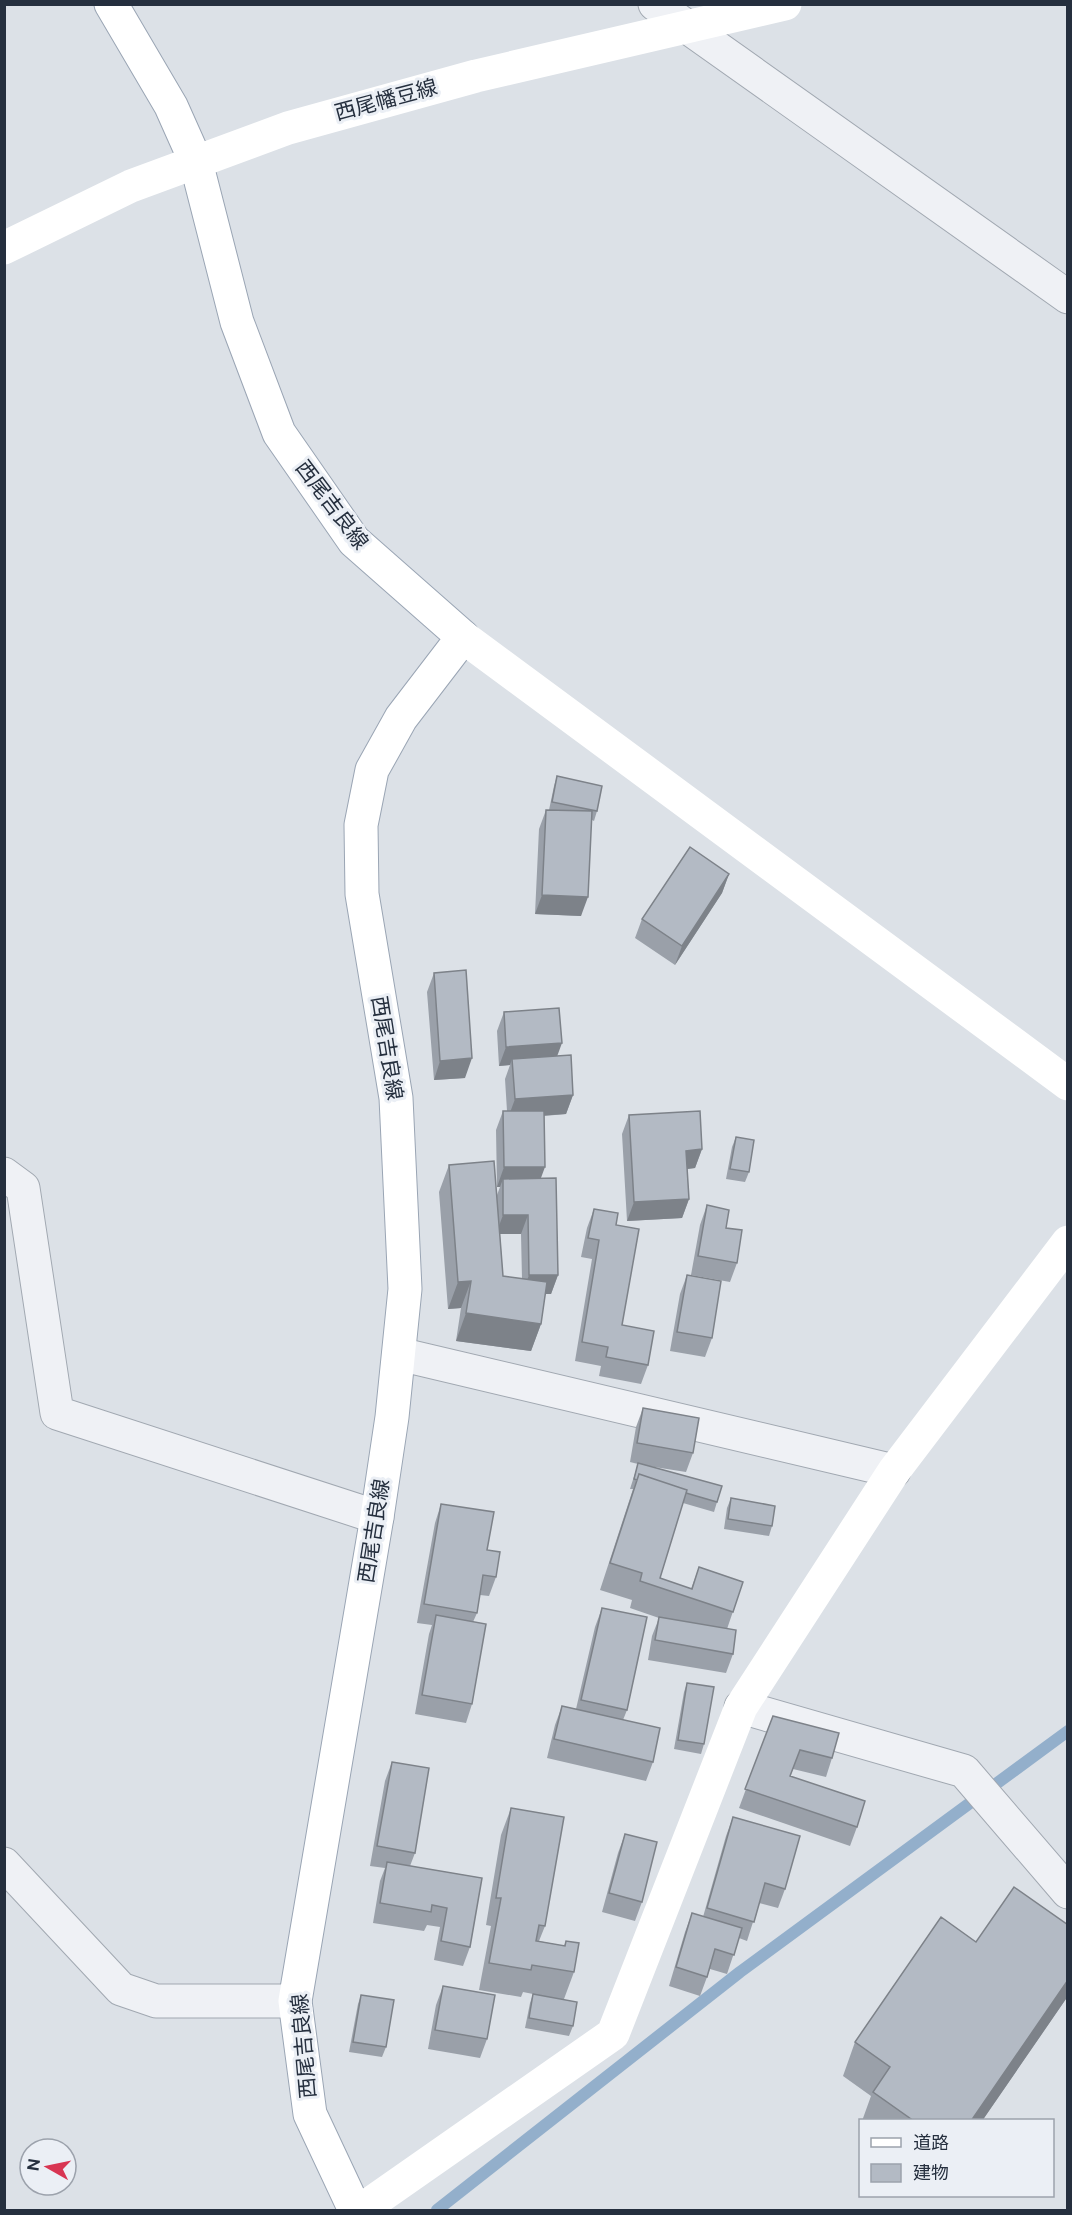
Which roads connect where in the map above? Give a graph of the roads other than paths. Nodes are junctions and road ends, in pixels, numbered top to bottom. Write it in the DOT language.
graph roads {
  1 [pos="111,4"];
  2 [pos="655,4"];
  3 [pos="785,4"];
  4 [pos="687,27"];
  5 [pos="196,162"];
  6 [pos="4,248"];
  7 [pos="1068,297"];
  8 [pos="463,637"];
  9 [pos="1068,1084"];
  10 [pos="4,1174"];
  11 [pos="1068,1242"];
  12 [pos="399,1354"];
  13 [pos="894,1471"];
  14 [pos="376,1517"];
  15 [pos="741,1707"];
  16 [pos="4,1864"];
  17 [pos="1068,1892"];
  18 [pos="295,2001"];
  19 [pos="355,2211"];
  20 [pos="361,2211"];
  1 -- 5 [label="main road, 西尾吉良線"];
  2 -- 4 [label="street"];
  3 -- 4 [label="main road, 西尾幡豆線"];
  4 -- 5 [label="main road, 西尾幡豆線"];
  4 -- 7 [label="street"];
  5 -- 6 [label="main road, 西尾幡豆線"];
  5 -- 8 [label="main road, 西尾吉良線"];
  8 -- 9 [label="main road"];
  8 -- 12 [label="main road, 西尾吉良線"];
  10 -- 14 [label="street"];
  11 -- 13 [label="main road"];
  12 -- 13 [label="street"];
  12 -- 14 [label="main road, 西尾吉良線"];
  13 -- 15 [label="main road"];
  14 -- 18 [label="main road, 西尾吉良線"];
  15 -- 17 [label="street"];
  15 -- 20 [label="main road"];
  16 -- 18 [label="street"];
  18 -- 19 [label="main road, 西尾吉良線"];
}
